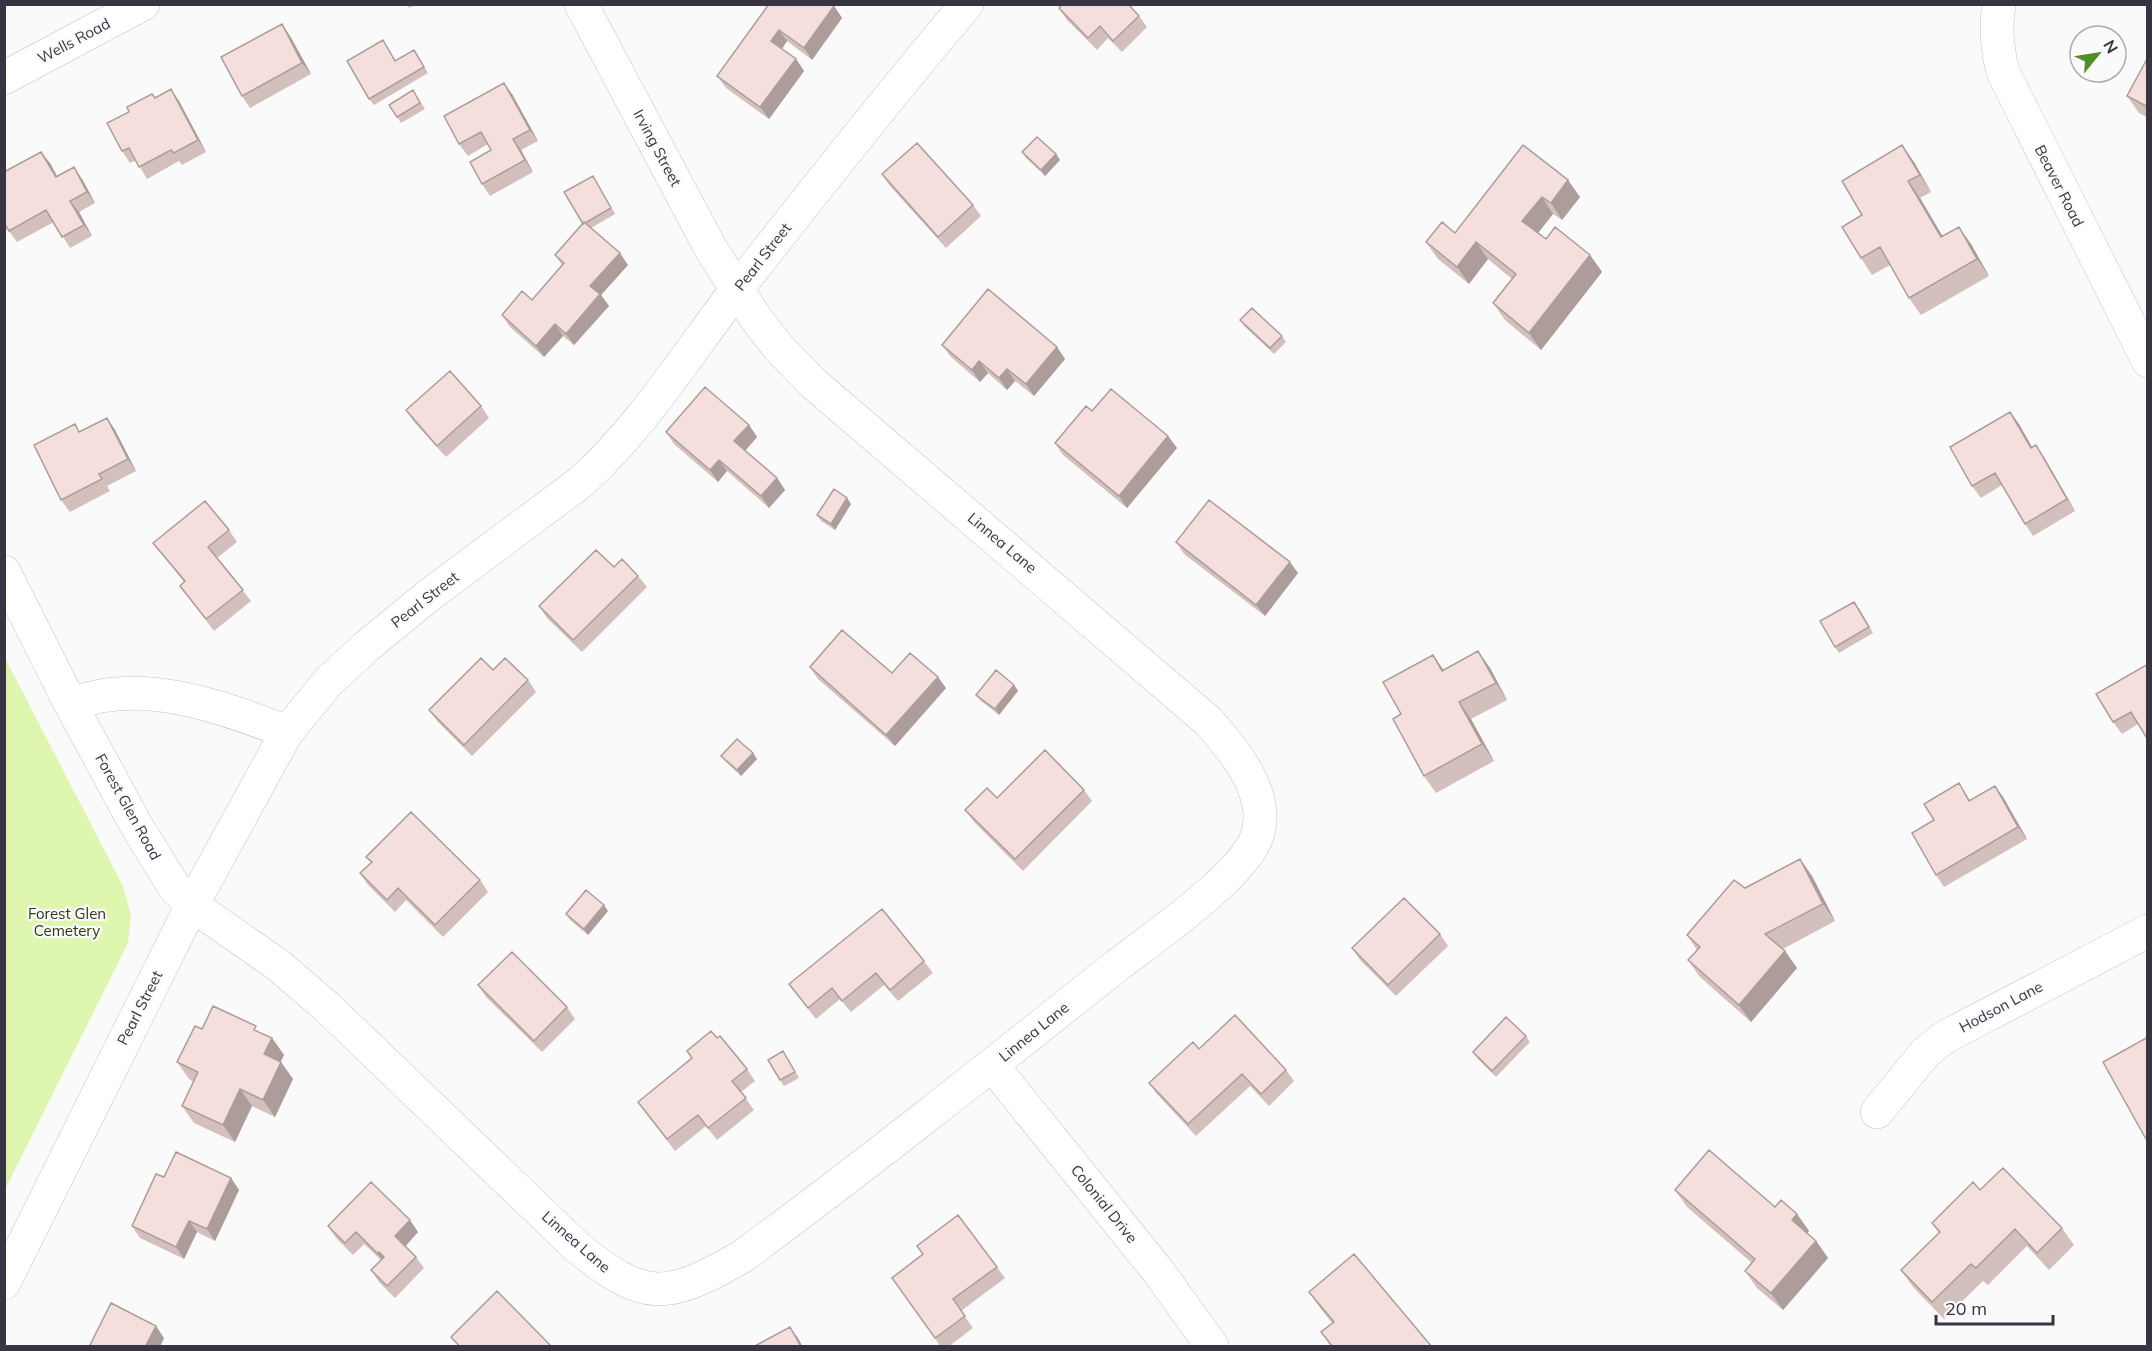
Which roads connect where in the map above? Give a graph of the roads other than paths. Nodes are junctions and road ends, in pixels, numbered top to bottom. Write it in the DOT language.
graph roads {
  1 [pos="143,4"];
  2 [pos="580,4"];
  3 [pos="967,4"];
  4 [pos="1999,4"];
  5 [pos="4,78"];
  6 [pos="737,290"];
  7 [pos="2148,361"];
  8 [pos="9,594"];
  9 [pos="71,705"];
  10 [pos="287,732"];
  11 [pos="192,904"];
  12 [pos="2148,931"];
  13 [pos="992,1065"];
  14 [pos="1877,1112"];
  15 [pos="4,1283"];
  16 [pos="1212,1347"];
  1 -- 5 [label="street, Wells Road"];
  2 -- 6 [label="street, Irving Street"];
  3 -- 6 [label="street, Pearl Street"];
  4 -- 7 [label="street, Beaver Road"];
  6 -- 10 [label="street, Pearl Street"];
  6 -- 13 [label="street, Linnea Lane"];
  8 -- 9 [label="street, Forest Glen Road"];
  9 -- 10 [label="street"];
  9 -- 11 [label="street, Forest Glen Road"];
  10 -- 11 [label="street, Pearl Street"];
  11 -- 13 [label="street, Linnea Lane"];
  11 -- 15 [label="street, Pearl Street"];
  12 -- 14 [label="street, Hodson Lane"];
  13 -- 16 [label="street, Colonial Drive"];
}
